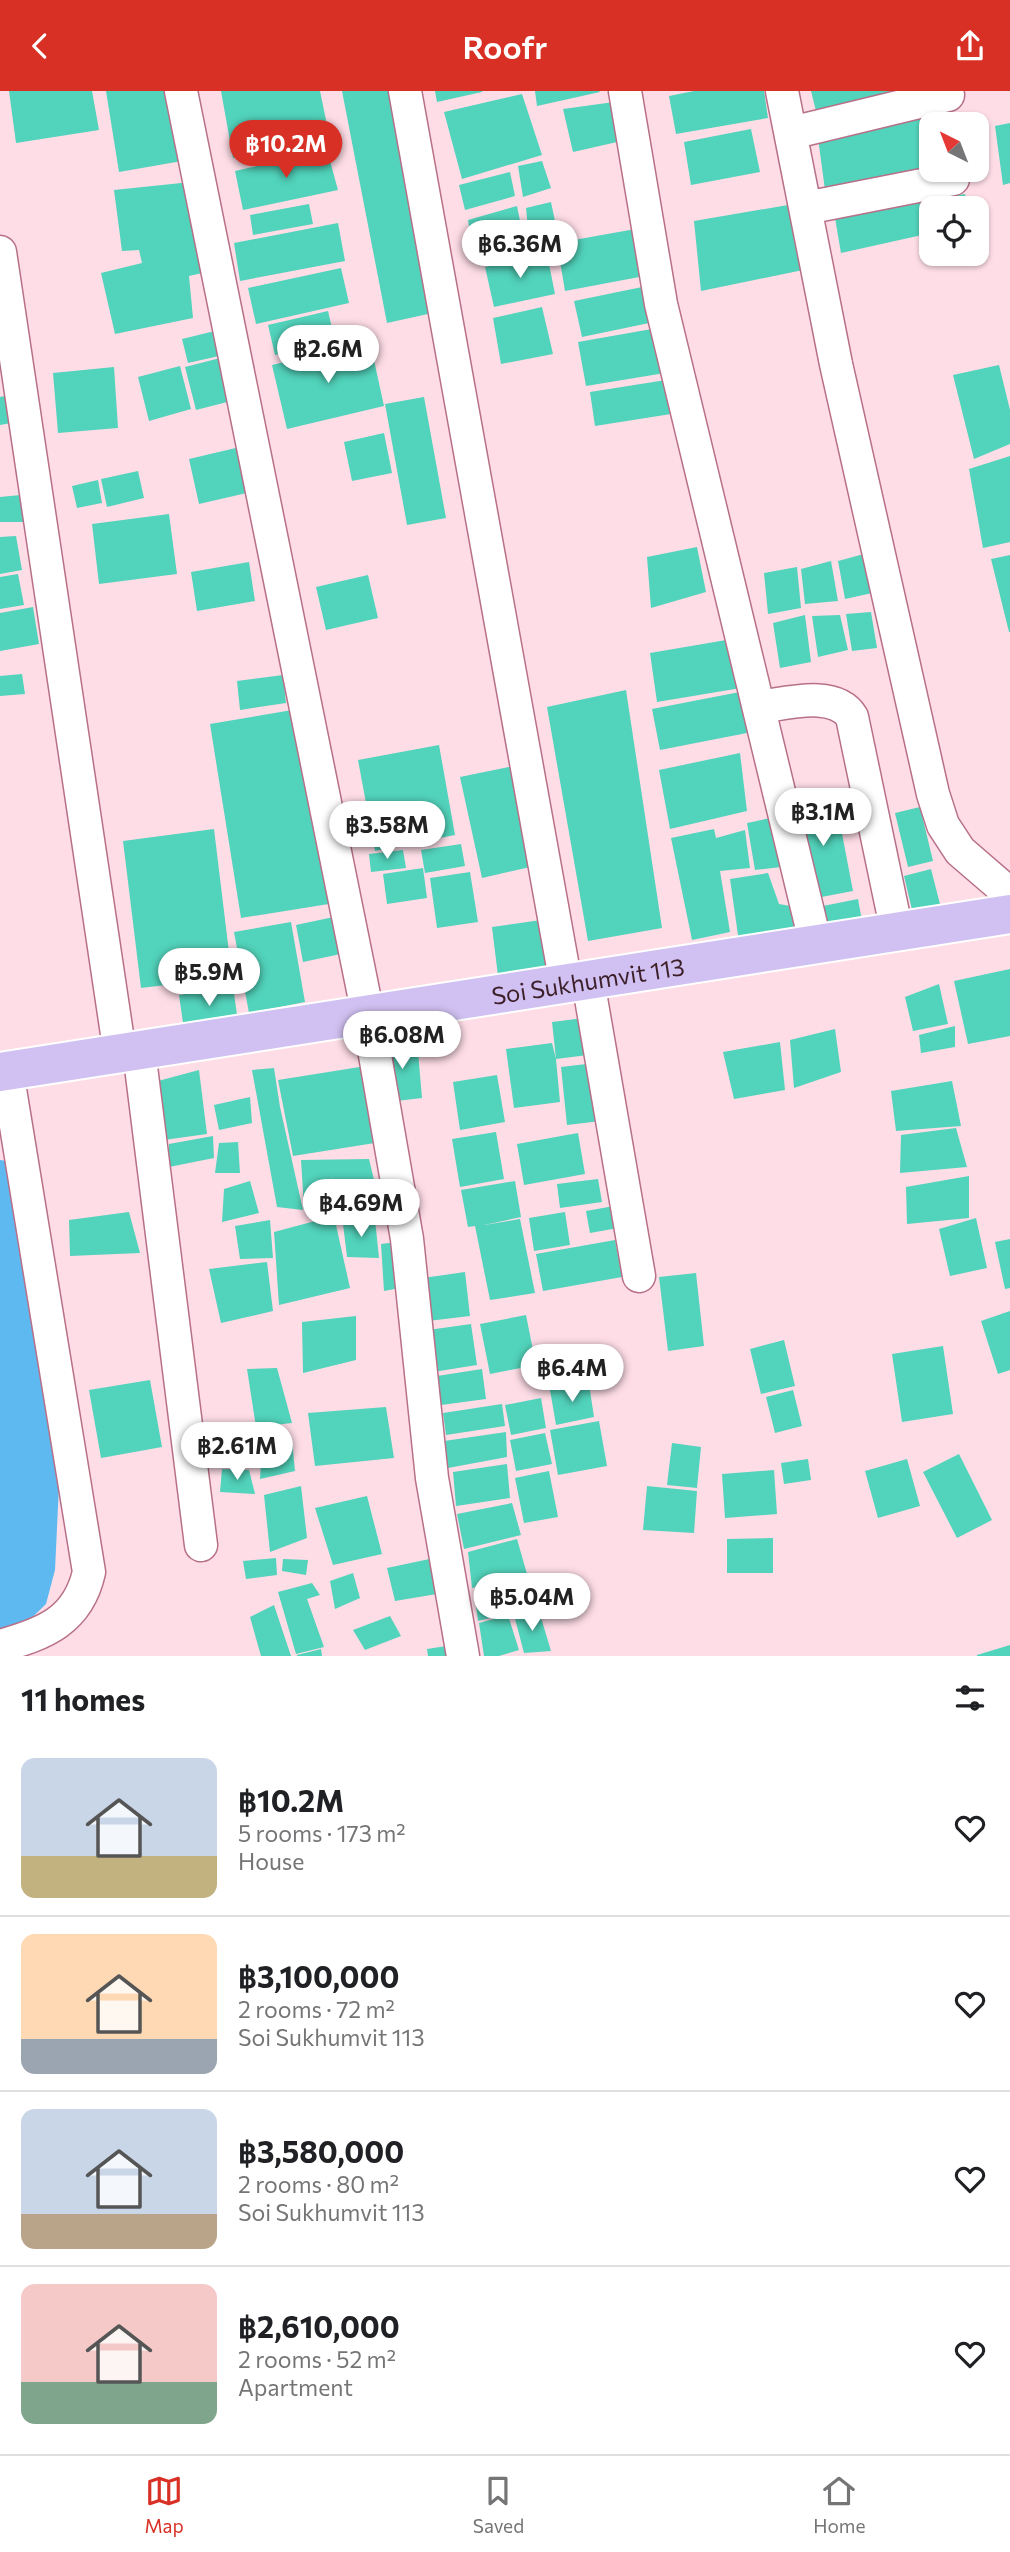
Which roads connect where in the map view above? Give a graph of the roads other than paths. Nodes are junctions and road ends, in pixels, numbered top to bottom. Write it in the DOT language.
graph roads {
  1 [pos="181,91"];
  2 [pos="405,91"];
  3 [pos="625,91"];
  4 [pos="782,91"];
  5 [pos="948,95"];
  6 [pos="790,133"];
  7 [pos="938,182"];
  8 [pos="806,208"];
  9 [pos="0,252"];
  10 [pos="759,707"];
  11 [pos="1010,894"];
  12 [pos="1010,914"];
  13 [pos="897,932"];
  14 [pos="816,945"];
  15 [pos="577,982"];
  16 [pos="368,1015"];
  17 [pos="130,1052"];
  18 [pos="4,1072"];
  19 [pos="639,1276"];
  20 [pos="201,1545"];
  21 [pos="0,1646"];
  22 [pos="463,1656"];
  1 -- 16 [label="street"];
  2 -- 15 [label="street"];
  3 -- 10 [label="street"];
  4 -- 6 [label="street"];
  5 -- 6 [label="street"];
  6 -- 8 [label="street"];
  7 -- 8 [label="street"];
  8 -- 11 [label="street"];
  9 -- 17 [label="street"];
  10 -- 13 [label="street"];
  10 -- 14 [label="street"];
  12 -- 13 [label="main road, Soi Sukhumvit 113"];
  13 -- 14 [label="main road, Soi Sukhumvit 113"];
  14 -- 15 [label="main road, Soi Sukhumvit 113"];
  15 -- 16 [label="main road, Soi Sukhumvit 113"];
  15 -- 19 [label="street"];
  16 -- 17 [label="main road, Soi Sukhumvit 113"];
  16 -- 22 [label="street"];
  17 -- 18 [label="main road, Soi Sukhumvit 113"];
  17 -- 20 [label="street"];
  18 -- 21 [label="street"];
}
